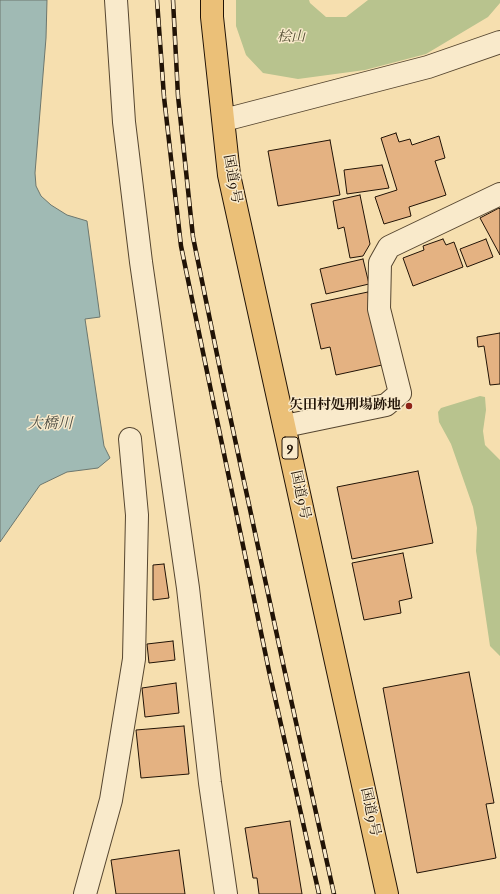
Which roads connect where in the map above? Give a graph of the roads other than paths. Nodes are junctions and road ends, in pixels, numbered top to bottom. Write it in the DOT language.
graph roads {
  1 [pos="116,0"];
  2 [pos="212,0"];
  3 [pos="500,42"];
  4 [pos="224,120"];
  5 [pos="500,194"];
  6 [pos="285,426"];
  7 [pos="130,439"];
  8 [pos="85,894"];
  9 [pos="226,894"];
  10 [pos="388,894"];
  1 -- 9 [label="street"];
  2 -- 4 [label="highway, 国道9号 / 9"];
  3 -- 4 [label="street"];
  4 -- 6 [label="highway, 国道9号 / 9"];
  5 -- 6 [label="street"];
  6 -- 10 [label="highway, 国道9号 / 9"];
  7 -- 8 [label="street"];
}
